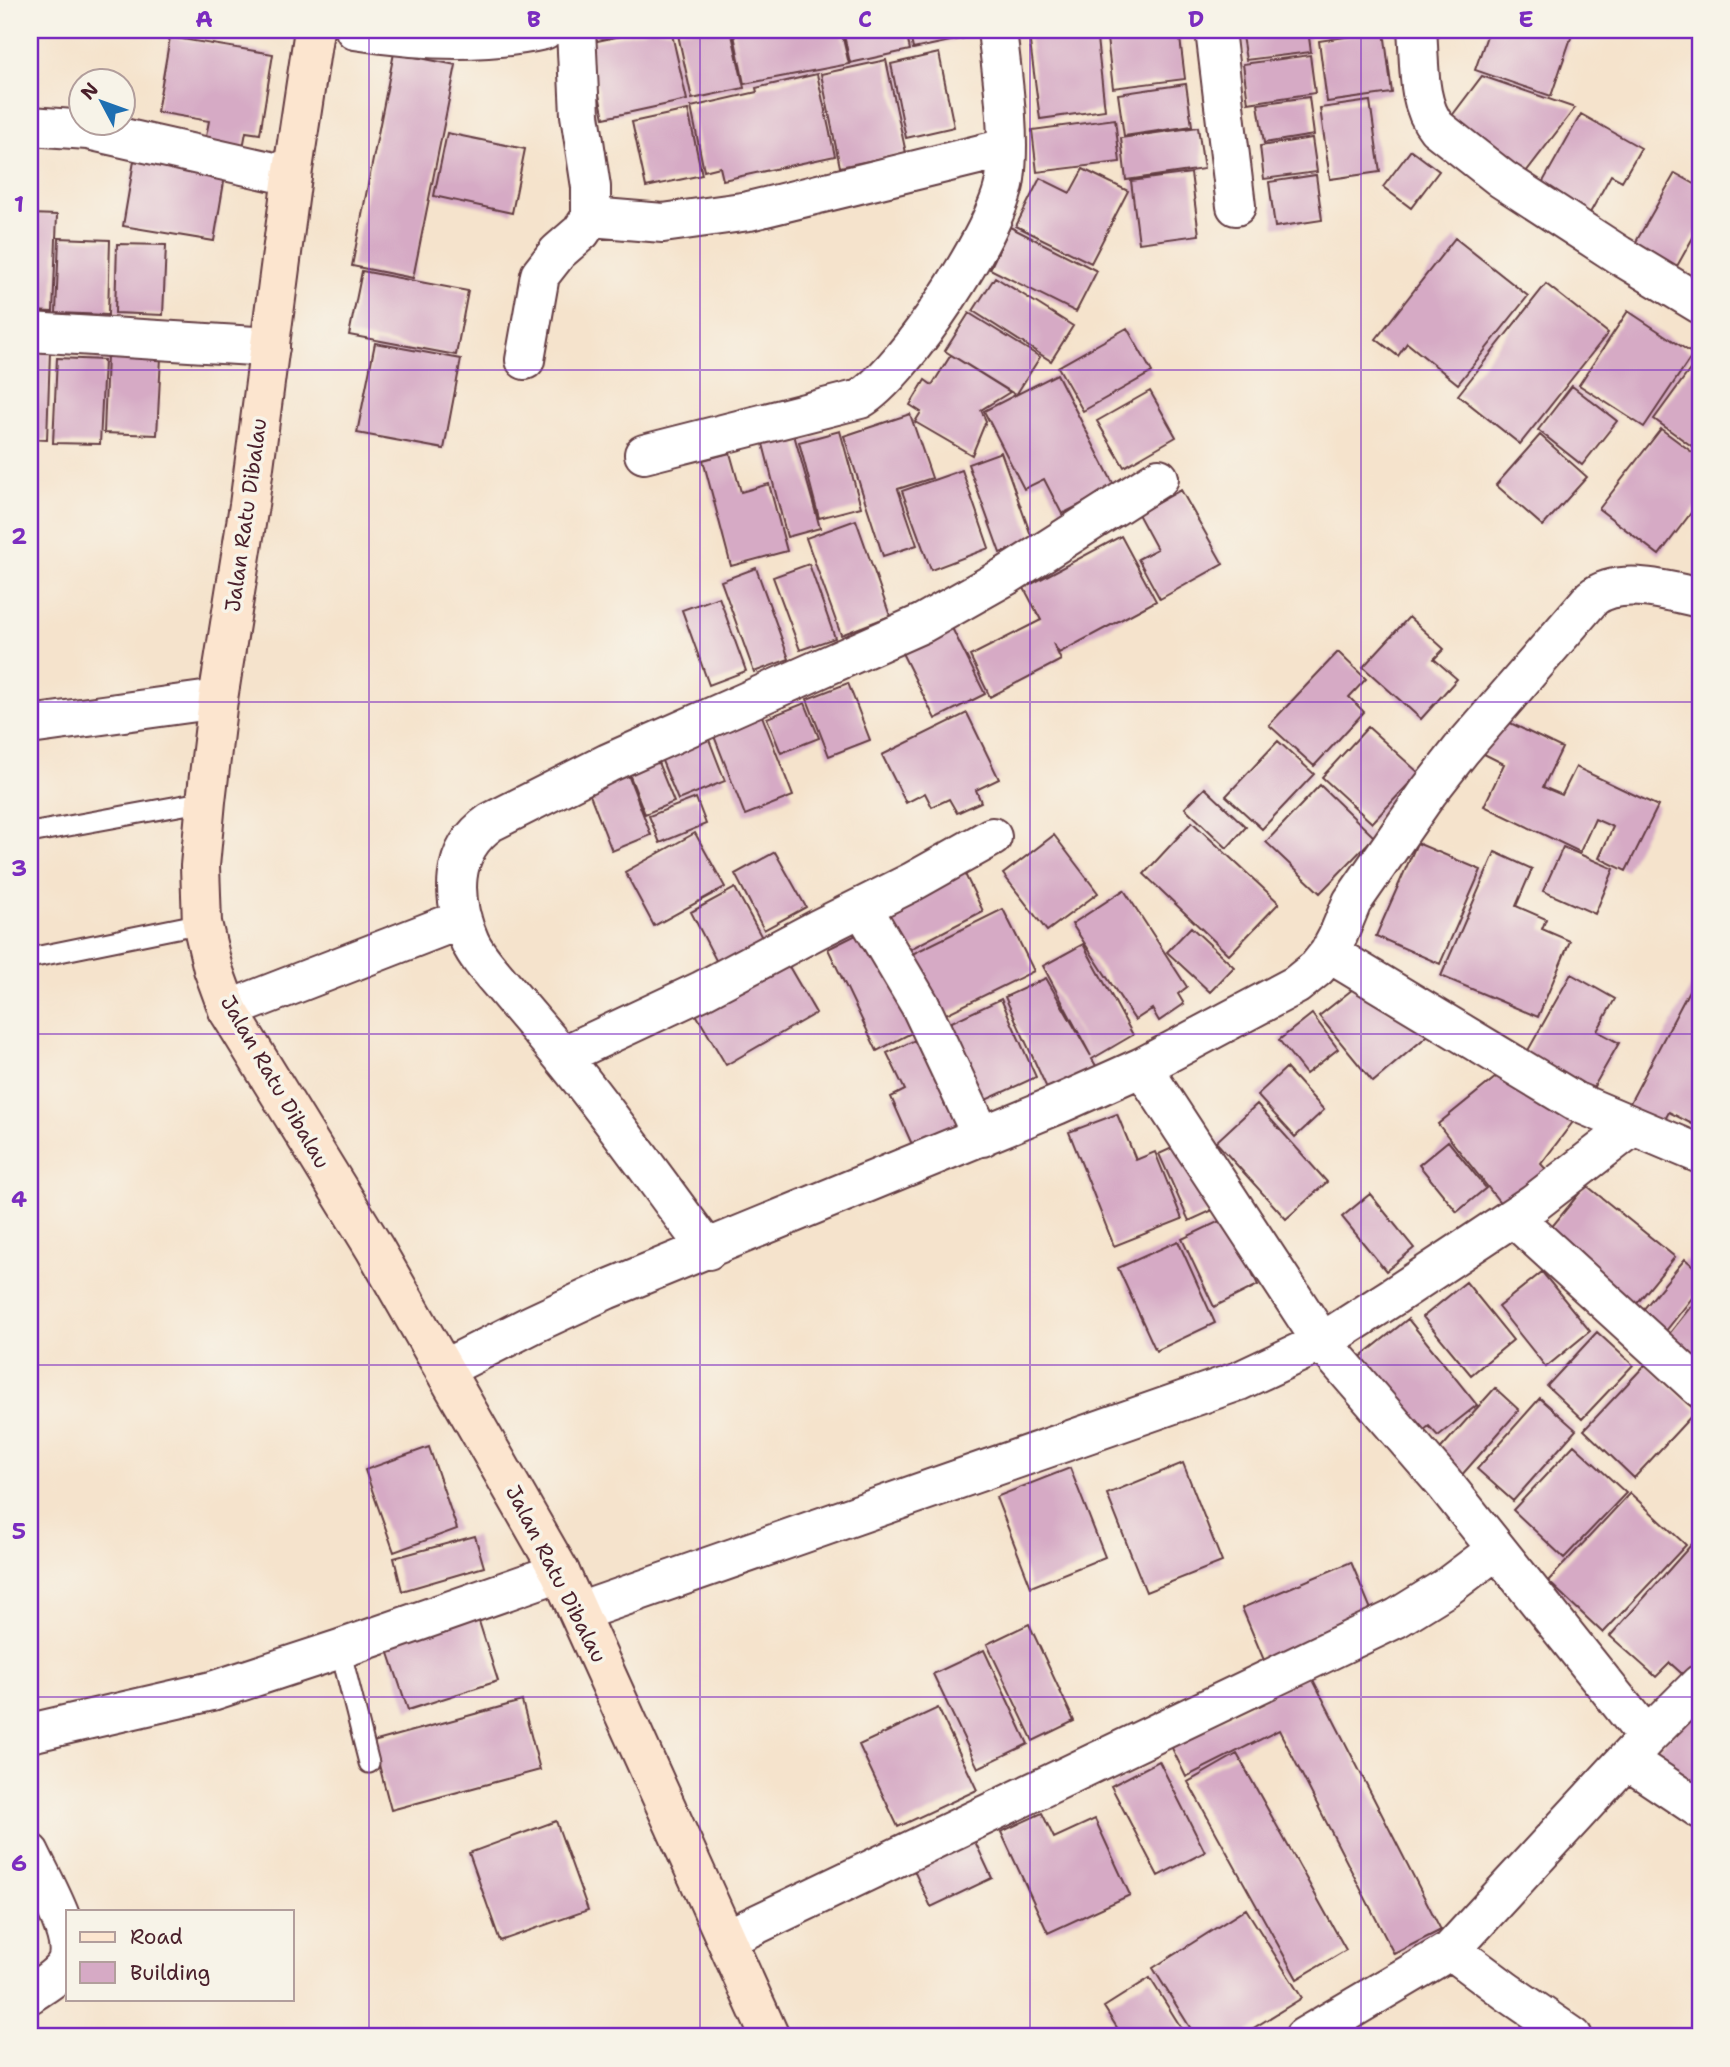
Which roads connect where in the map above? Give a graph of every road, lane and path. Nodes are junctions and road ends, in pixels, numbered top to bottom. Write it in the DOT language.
graph roads {
  1 [pos="314,30"];
  2 [pos="355,30"];
  3 [pos="544,30"];
  4 [pos="576,30"];
  5 [pos="997,30"];
  6 [pos="1215,30"];
  7 [pos="1417,30"];
  8 [pos="30,126"];
  9 [pos="1006,149"];
  10 [pos="292,176"];
  11 [pos="1236,206"];
  12 [pos="591,217"];
  13 [pos="1700,304"];
  14 [pos="30,332"];
  15 [pos="270,347"];
  16 [pos="525,360"];
  17 [pos="644,454"];
  18 [pos="1159,478"];
  19 [pos="1700,598"];
  20 [pos="218,699"];
  21 [pos="30,725"];
  22 [pos="206,801"];
  23 [pos="30,833"];
  24 [pos="992,837"];
  25 [pos="862,907"];
  26 [pos="462,919"];
  27 [pos="202,923"];
  28 [pos="1329,953"];
  29 [pos="30,958"];
  30 [pos="228,1010"];
  31 [pos="562,1056"];
  32 [pos="1142,1067"];
  33 [pos="1632,1126"];
  34 [pos="982,1137"];
  35 [pos="1700,1154"];
  36 [pos="1513,1217"];
  37 [pos="708,1250"];
  38 [pos="1322,1342"];
  39 [pos="444,1369"];
  40 [pos="1700,1388"];
  41 [pos="1496,1550"];
  42 [pos="559,1572"];
  43 [pos="579,1612"];
  44 [pos="340,1649"];
  45 [pos="1700,1684"];
  46 [pos="30,1733"];
  47 [pos="1637,1749"];
  48 [pos="369,1763"];
  49 [pos="1700,1809"];
  50 [pos="30,1853"];
  51 [pos="66,1936"];
  52 [pos="726,1939"];
  53 [pos="1451,1950"];
  54 [pos="66,1962"];
  55 [pos="30,1994"];
  56 [pos="770,2037"];
  57 [pos="1304,2037"];
  58 [pos="1573,2037"];
  1 -- 10 [label="main road, Jalan Ratu Dibalau"];
  2 -- 3 [label="street"];
  4 -- 12 [label="street"];
  5 -- 9 [label="street"];
  6 -- 11 [label="street"];
  7 -- 13 [label="street"];
  8 -- 10 [label="street"];
  9 -- 12 [label="street"];
  9 -- 17 [label="street"];
  10 -- 15 [label="main road, Jalan Ratu Dibalau"];
  12 -- 16 [label="street"];
  14 -- 15 [label="street"];
  15 -- 20 [label="main road, Jalan Ratu Dibalau"];
  18 -- 26 [label="street"];
  19 -- 28 [label="street"];
  20 -- 21 [label="street"];
  20 -- 22 [label="main road, Jalan Ratu Dibalau"];
  22 -- 23 [label="lane"];
  22 -- 27 [label="main road, Jalan Ratu Dibalau"];
  24 -- 25 [label="street"];
  25 -- 31 [label="street"];
  25 -- 34 [label="street"];
  26 -- 30 [label="street"];
  26 -- 31 [label="street"];
  27 -- 29 [label="lane"];
  27 -- 30 [label="main road, Jalan Ratu Dibalau"];
  28 -- 32 [label="street"];
  28 -- 33 [label="street"];
  30 -- 39 [label="main road, Jalan Ratu Dibalau"];
  31 -- 37 [label="street"];
  32 -- 34 [label="street"];
  32 -- 38 [label="street"];
  33 -- 35 [label="street"];
  33 -- 36 [label="street"];
  34 -- 37 [label="street"];
  36 -- 38 [label="street"];
  36 -- 40 [label="street"];
  37 -- 39 [label="street"];
  38 -- 41 [label="street"];
  38 -- 43 [label="street"];
  39 -- 42 [label="main road, Jalan Ratu Dibalau"];
  41 -- 47 [label="street"];
  41 -- 52 [label="street"];
  42 -- 43 [label="main road, Jalan Ratu Dibalau"];
  42 -- 44 [label="street"];
  43 -- 52 [label="main road, Jalan Ratu Dibalau"];
  44 -- 46 [label="street"];
  44 -- 48 [label="lane"];
  45 -- 47 [label="street"];
  47 -- 49 [label="street"];
  47 -- 53 [label="street"];
  50 -- 51 [label="street"];
  52 -- 56 [label="main road, Jalan Ratu Dibalau"];
  53 -- 57 [label="street"];
  53 -- 58 [label="street"];
  54 -- 55 [label="street"];
}
